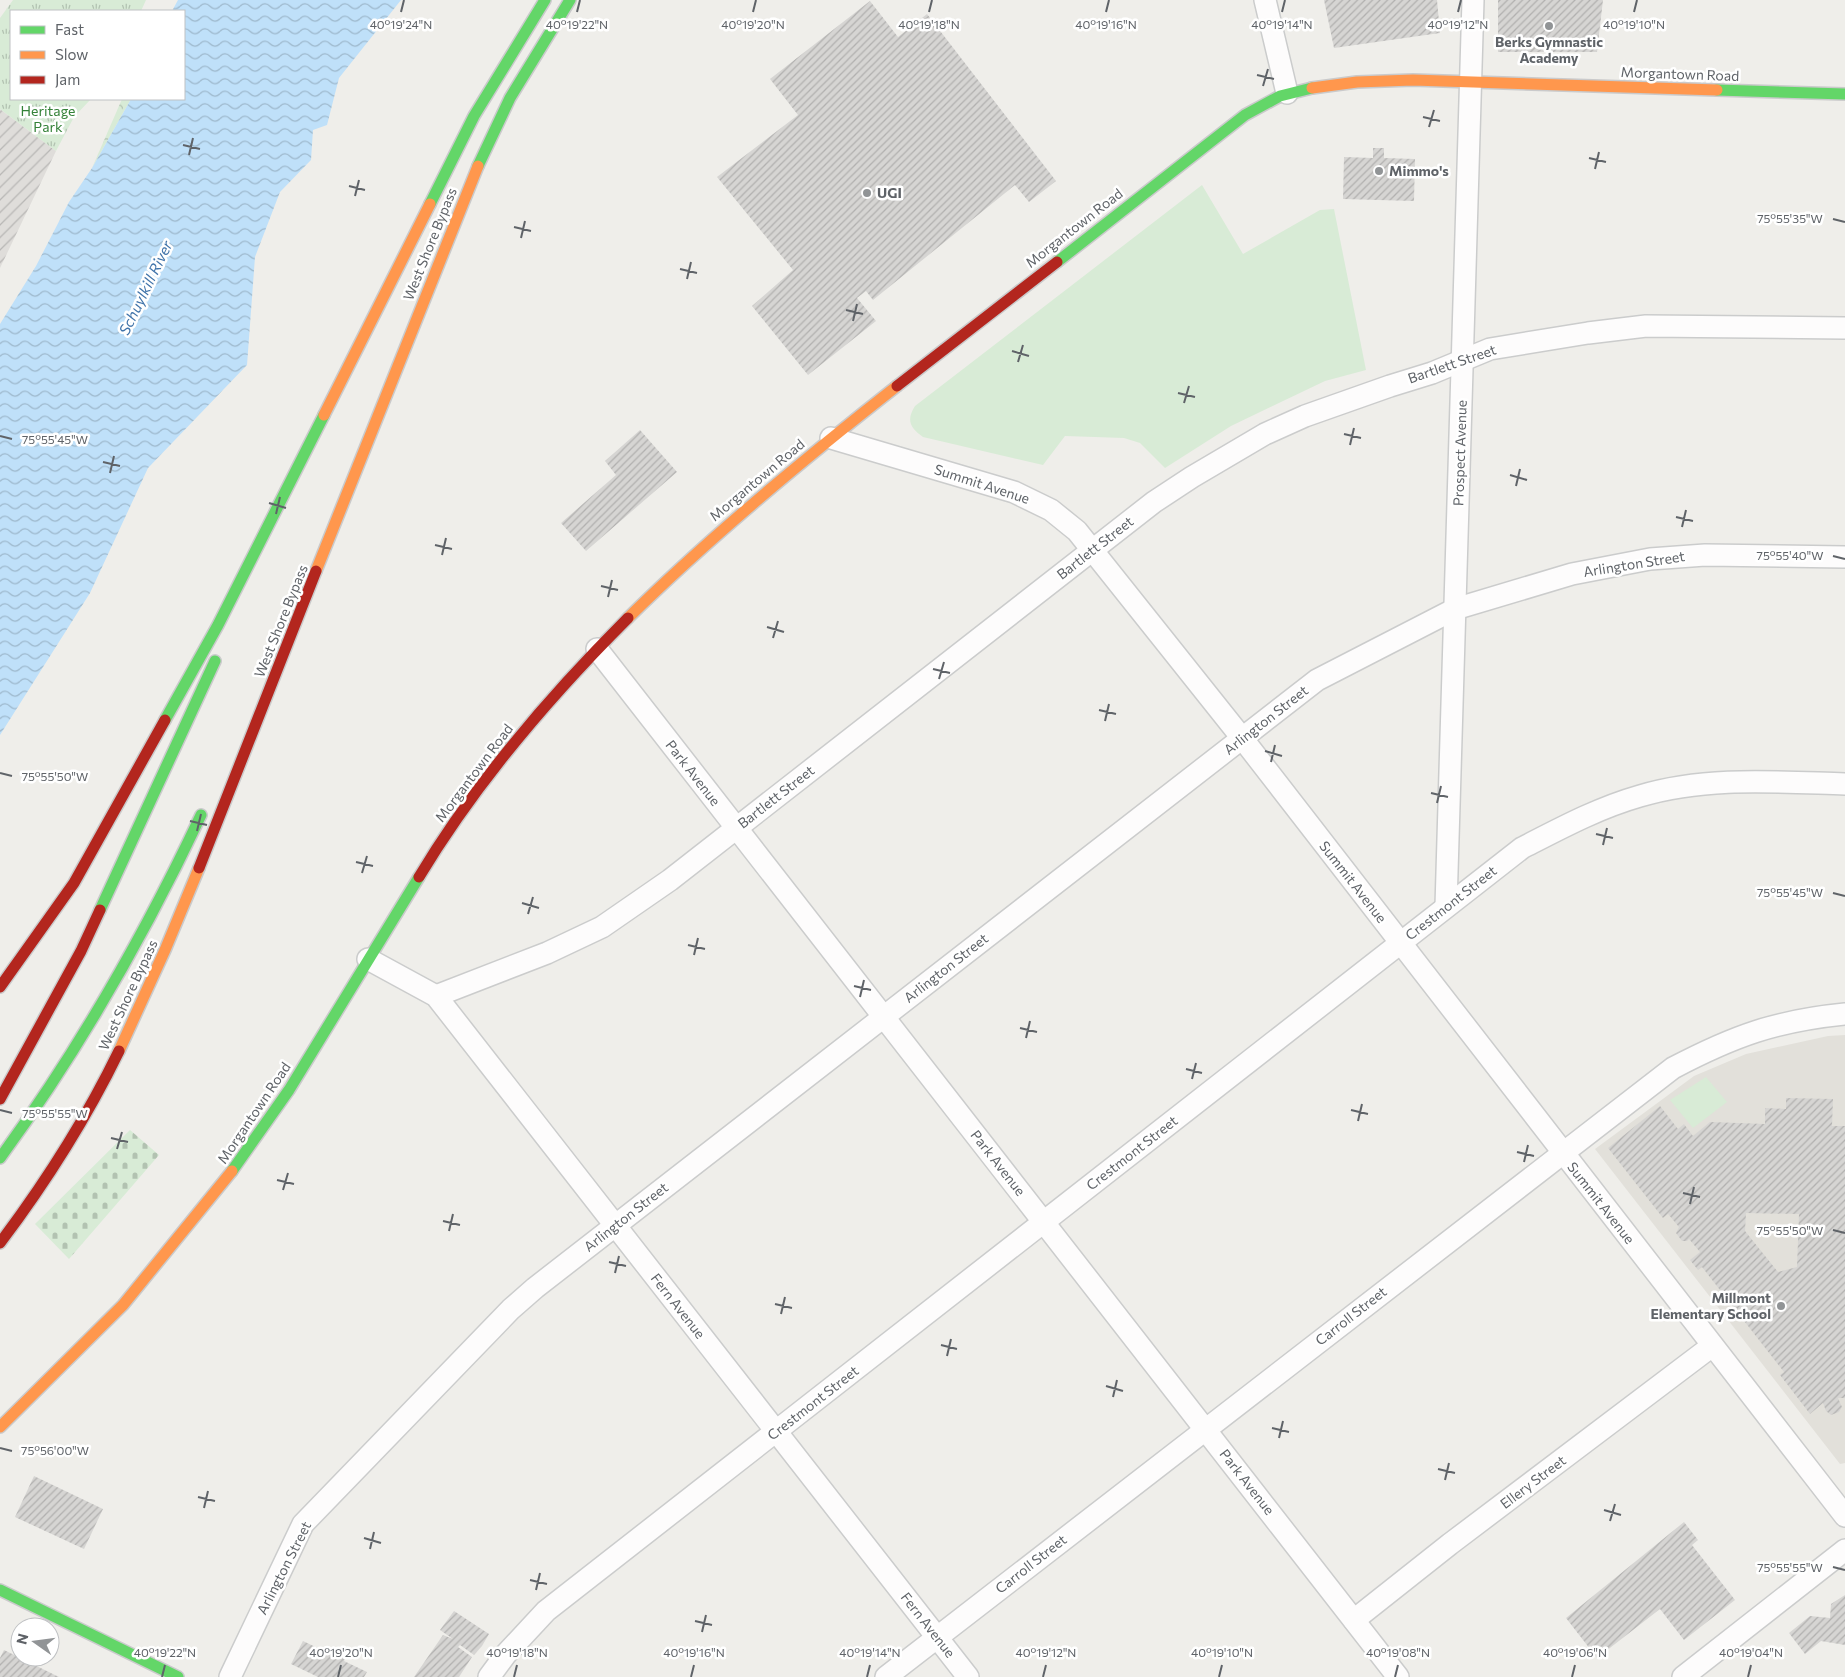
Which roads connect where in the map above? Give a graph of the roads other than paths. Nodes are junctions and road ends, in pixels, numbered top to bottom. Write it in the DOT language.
graph roads {
  1 [pos="545,0"];
  2 [pos="570,0"];
  3 [pos="1265,0"];
  4 [pos="1473,0"];
  5 [pos="1471,82"];
  6 [pos="1287,93"];
  7 [pos="1845,94"];
  8 [pos="1845,328"];
  9 [pos="1462,361"];
  10 [pos="831,438"];
  11 [pos="300,462"];
  12 [pos="344,502"];
  13 [pos="1093,549"];
  14 [pos="1845,557"];
  15 [pos="1455,609"];
  16 [pos="227,633"];
  17 [pos="597,649"];
  18 [pos="220,651"];
  19 [pos="245,719"];
  20 [pos="1242,738"];
  21 [pos="1845,784"];
  22 [pos="208,800"];
  23 [pos="736,828"];
  24 [pos="1446,906"];
  25 [pos="1400,943"];
  26 [pos="368,959"];
  27 [pos="0,987"];
  28 [pos="436,996"];
  29 [pos="1845,1014"];
  30 [pos="884,1017"];
  31 [pos="0,1099"];
  32 [pos="1563,1154"];
  33 [pos="0,1158"];
  34 [pos="1044,1222"];
  35 [pos="615,1225"];
  36 [pos="0,1243"];
  37 [pos="1712,1346"];
  38 [pos="0,1427"];
  39 [pos="1205,1429"];
  40 [pos="777,1432"];
  41 [pos="1845,1516"];
  42 [pos="1845,1550"];
  43 [pos="0,1590"];
  44 [pos="1354,1620"];
  45 [pos="937,1637"];
  46 [pos="178,1677"];
  47 [pos="230,1677"];
  48 [pos="489,1677"];
  49 [pos="886,1677"];
  50 [pos="968,1677"];
  51 [pos="1398,1677"];
  52 [pos="1683,1677"];
  1 -- 11 [label="main road, West Shore Bypass"];
  2 -- 12 [label="main road, West Shore Bypass"];
  3 -- 6 [label="street"];
  4 -- 5 [label="street, Prospect Avenue"];
  5 -- 6 [label="main road, Morgantown Road"];
  5 -- 7 [label="main road, Morgantown Road"];
  5 -- 9 [label="street, Prospect Avenue"];
  6 -- 10 [label="main road, Morgantown Road"];
  8 -- 9 [label="street, Bartlett Street"];
  9 -- 13 [label="street, Bartlett Street"];
  9 -- 15 [label="street, Prospect Avenue"];
  10 -- 13 [label="street, Summit Avenue"];
  10 -- 17 [label="main road, Morgantown Road"];
  11 -- 16 [label="main road"];
  11 -- 27 [label="main road, West Shore Bypass"];
  12 -- 19 [label="main road"];
  12 -- 36 [label="main road, West Shore Bypass"];
  13 -- 20 [label="street, Summit Avenue"];
  13 -- 23 [label="street, Bartlett Street"];
  14 -- 15 [label="street, Arlington Street"];
  15 -- 20 [label="street, Arlington Street"];
  15 -- 24 [label="street, Prospect Avenue"];
  17 -- 23 [label="street, Park Avenue"];
  17 -- 26 [label="main road, Morgantown Road"];
  18 -- 31 [label="main road"];
  20 -- 25 [label="street, Summit Avenue"];
  20 -- 30 [label="street, Arlington Street"];
  21 -- 24 [label="street, Crestmont Street"];
  22 -- 33 [label="main road"];
  23 -- 28 [label="street, Bartlett Street"];
  23 -- 30 [label="street, Park Avenue"];
  24 -- 25 [label="street, Crestmont Street"];
  25 -- 32 [label="street, Summit Avenue"];
  25 -- 34 [label="street, Crestmont Street"];
  26 -- 28 [label="street, Fern Avenue"];
  26 -- 38 [label="main road, Morgantown Road"];
  28 -- 35 [label="street, Fern Avenue"];
  29 -- 32 [label="street, Carroll Street"];
  30 -- 34 [label="street, Park Avenue"];
  30 -- 35 [label="street, Arlington Street"];
  32 -- 37 [label="street, Summit Avenue"];
  32 -- 39 [label="street, Carroll Street"];
  34 -- 39 [label="street, Park Avenue"];
  34 -- 40 [label="street, Crestmont Street"];
  35 -- 40 [label="street, Fern Avenue"];
  35 -- 47 [label="street, Arlington Street"];
  37 -- 41 [label="street, Summit Avenue"];
  37 -- 44 [label="street, Ellery Street"];
  39 -- 44 [label="street, Park Avenue"];
  39 -- 45 [label="street, Carroll Street"];
  40 -- 45 [label="street, Fern Avenue"];
  40 -- 48 [label="street, Crestmont Street"];
  42 -- 52 [label="street"];
  43 -- 46 [label="main road"];
  44 -- 51 [label="street, Park Avenue"];
  45 -- 49 [label="street, Carroll Street"];
  45 -- 50 [label="street, Fern Avenue"];
}
